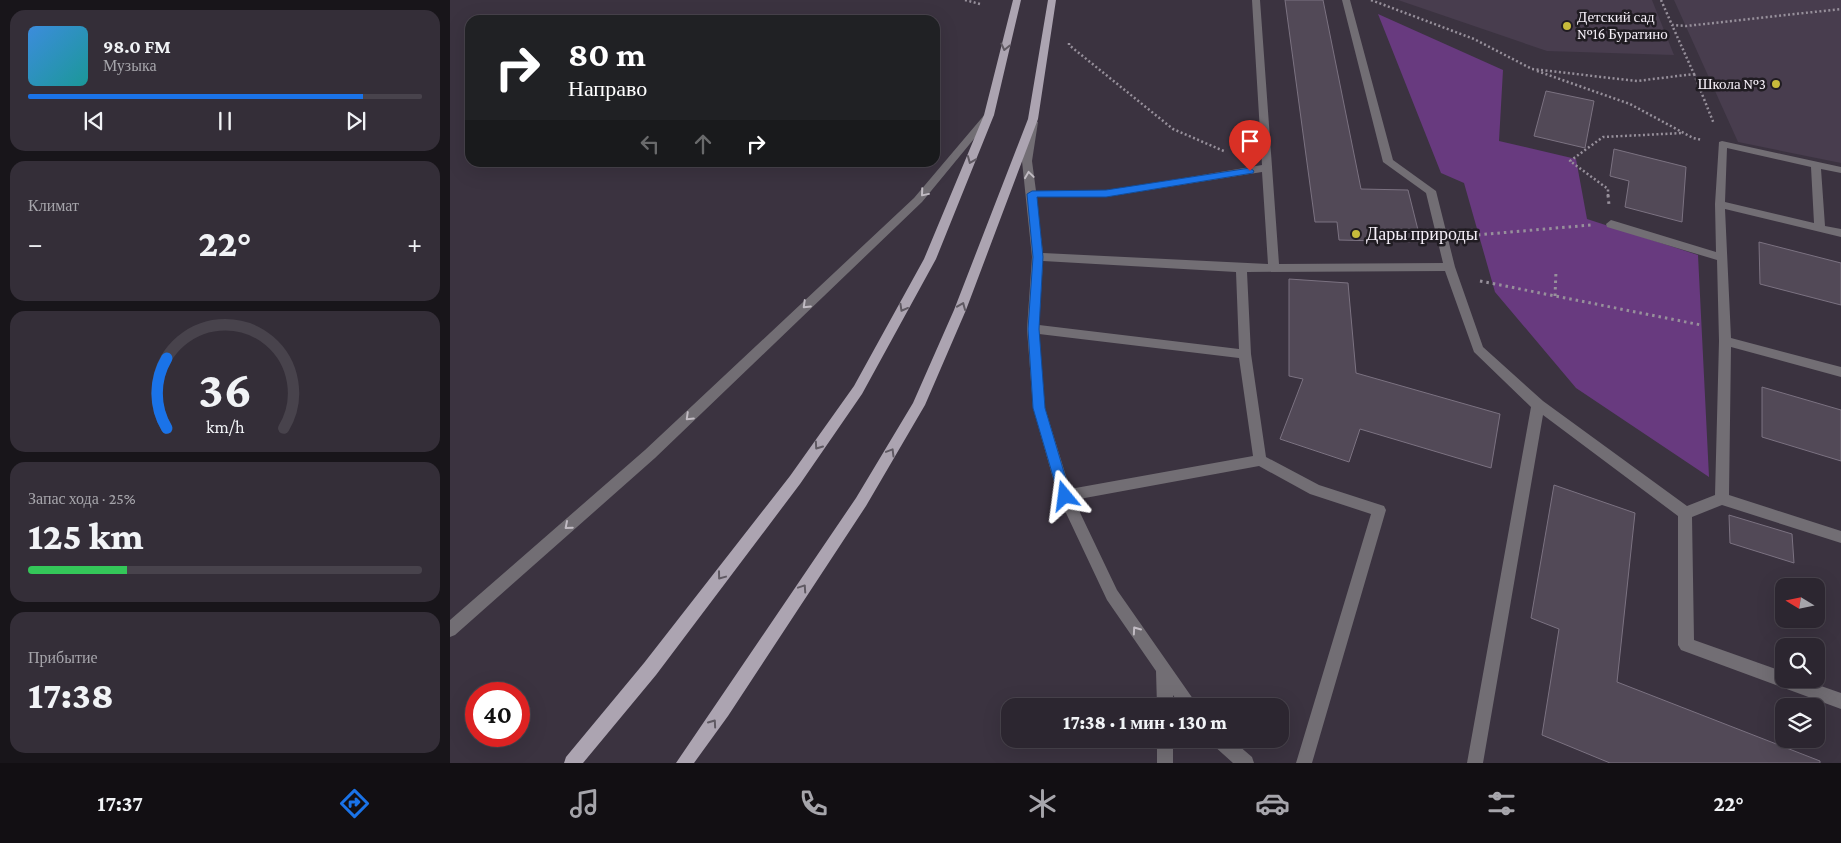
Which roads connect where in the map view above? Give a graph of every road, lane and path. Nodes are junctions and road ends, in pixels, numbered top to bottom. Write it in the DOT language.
graph roads {
  1 [pos="965,0"];
  2 [pos="1017,0"];
  3 [pos="1052,0"];
  4 [pos="1256,0"];
  5 [pos="1346,0"];
  6 [pos="1371,0"];
  7 [pos="1661,0"];
  8 [pos="980,4"];
  9 [pos="1841,9"];
  10 [pos="1672,25"];
  11 [pos="1070,36"];
  12 [pos="1532,69"];
  13 [pos="1694,74"];
  14 [pos="989,115"];
  15 [pos="1033,119"];
  16 [pos="1683,133"];
  17 [pos="1722,144"];
  18 [pos="1816,164"];
  19 [pos="1266,168"];
  20 [pos="1841,170"];
  21 [pos="1032,194"];
  22 [pos="1720,204"];
  23 [pos="1611,224"];
  24 [pos="1820,228"];
  25 [pos="1841,233"];
  26 [pos="1442,238"];
  27 [pos="1038,257"];
  28 [pos="1722,258"];
  29 [pos="1240,268"];
  30 [pos="1274,268"];
  31 [pos="1450,271"];
  32 [pos="1556,271"];
  33 [pos="1555,296"];
  34 [pos="1692,323"];
  35 [pos="1033,329"];
  36 [pos="1725,340"];
  37 [pos="1245,354"];
  38 [pos="1841,372"];
  39 [pos="1538,405"];
  40 [pos="1260,460"];
  41 [pos="1065,496"];
  42 [pos="1722,499"];
  43 [pos="1685,513"];
  44 [pos="1841,537"];
  45 [pos="450,630"];
  46 [pos="1164,670"];
  47 [pos="1165,698"];
  48 [pos="1184,698"];
  49 [pos="1841,701"];
  50 [pos="1165,748"];
  51 [pos="1229,748"];
  52 [pos="572,763"];
  53 [pos="684,763"];
  54 [pos="1164,763"];
  55 [pos="1246,763"];
  56 [pos="1304,763"];
  57 [pos="1475,763"];
  1 -- 8 [label="path"];
  2 -- 14 [label="main road, one-way"];
  3 -- 15 [label="main road"];
  4 -- 19 [label="street"];
  5 -- 26 [label="street"];
  6 -- 12 [label="path"];
  7 -- 10 [label="path"];
  9 -- 10 [label="path"];
  10 -- 13 [label="path"];
  11 -- 19 [label="path"];
  12 -- 13 [label="path"];
  12 -- 16 [label="path"];
  13 -- 17 [label="path"];
  14 -- 45 [label="street, one-way"];
  14 -- 52 [label="main road, one-way"];
  21 -- 15 [label="street, one-way"];
  53 -- 15 [label="main road, one-way"];
  16 -- 17 [label="path"];
  16 -- 23 [label="path"];
  17 -- 18 [label="street"];
  17 -- 22 [label="street"];
  18 -- 20 [label="street"];
  18 -- 24 [label="street"];
  19 -- 21 [label="street"];
  19 -- 30 [label="street"];
  21 -- 27 [label="street"];
  22 -- 24 [label="street"];
  22 -- 28 [label="street"];
  23 -- 26 [label="path"];
  23 -- 28 [label="street"];
  24 -- 25 [label="street"];
  26 -- 31 [label="street"];
  27 -- 29 [label="street"];
  27 -- 35 [label="street"];
  28 -- 36 [label="street"];
  29 -- 30 [label="street"];
  29 -- 37 [label="street"];
  30 -- 31 [label="street"];
  31 -- 33 [label="path"];
  31 -- 39 [label="street"];
  32 -- 33 [label="path"];
  33 -- 34 [label="path"];
  35 -- 37 [label="street"];
  35 -- 41 [label="street"];
  36 -- 38 [label="street"];
  36 -- 42 [label="street"];
  37 -- 40 [label="street"];
  39 -- 43 [label="street"];
  39 -- 57 [label="street"];
  40 -- 41 [label="street"];
  40 -- 56 [label="street"];
  46 -- 41 [label="street, one-way"];
  42 -- 43 [label="street"];
  42 -- 44 [label="street"];
  43 -- 49 [label="street"];
  46 -- 47 [label="street"];
  46 -- 48 [label="street"];
  50 -- 54 [label="street"];
  51 -- 55 [label="street"];
}
